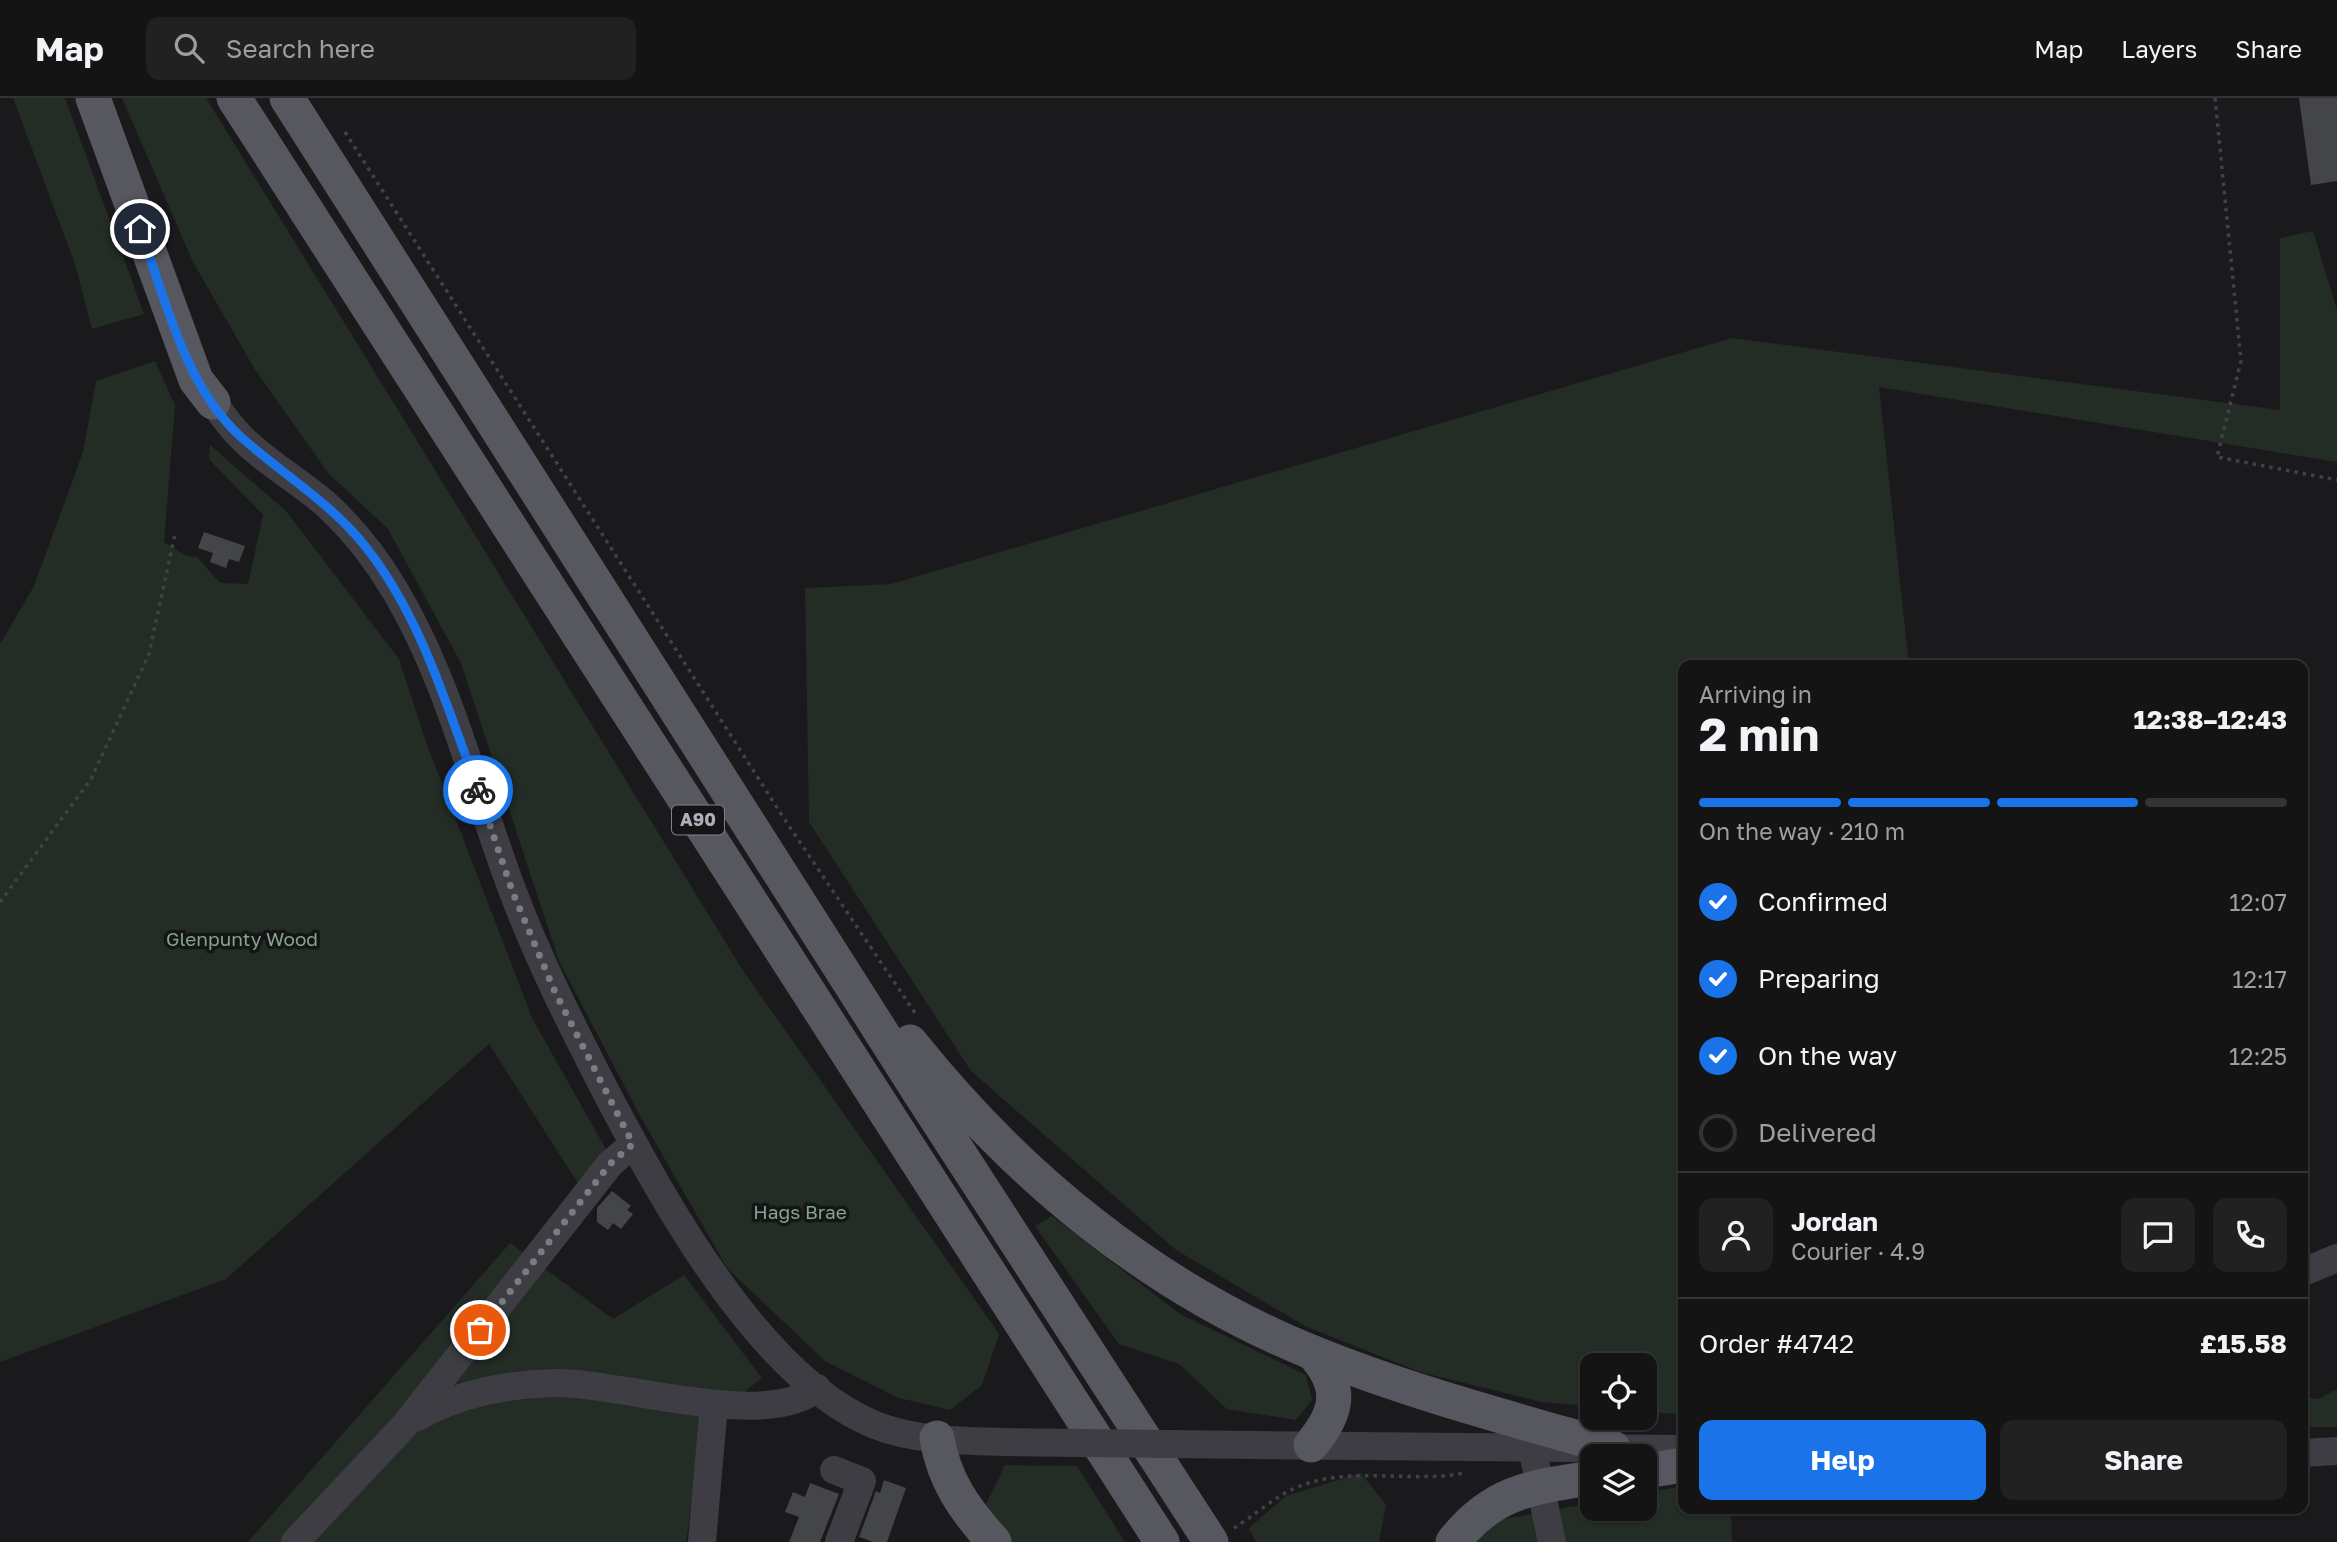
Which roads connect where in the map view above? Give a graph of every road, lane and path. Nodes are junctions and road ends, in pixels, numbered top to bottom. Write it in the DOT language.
graph roads {
  1 [pos="93,98"];
  2 [pos="234,98"];
  3 [pos="287,98"];
  4 [pos="2215,98"];
  5 [pos="338,121"];
  6 [pos="213,402"];
  7 [pos="2337,480"];
  8 [pos="175,534"];
  9 [pos="0,902"];
  10 [pos="810,916"];
  11 [pos="920,1022"];
  12 [pos="633,1144"];
  13 [pos="2337,1258"];
  14 [pos="2308,1270"];
  15 [pos="1313,1353"];
  16 [pos="817,1388"];
  17 [pos="714,1404"];
  18 [pos="405,1425"];
  19 [pos="1528,1435"];
  20 [pos="937,1438"];
  21 [pos="1587,1444"];
  22 [pos="1311,1445"];
  23 [pos="1657,1449"];
  24 [pos="1678,1449"];
  25 [pos="2337,1451"];
  26 [pos="2308,1452"];
  27 [pos="1678,1466"];
  28 [pos="1657,1469"];
  29 [pos="834,1470"];
  30 [pos="1470,1472"];
  31 [pos="1580,1480"];
  32 [pos="1538,1486"];
  33 [pos="1222,1536"];
  34 [pos="295,1542"];
  35 [pos="702,1542"];
  36 [pos="839,1542"];
  37 [pos="994,1542"];
  38 [pos="1162,1542"];
  39 [pos="1453,1542"];
  40 [pos="1552,1542"];
  1 -- 6 [label="main road"];
  2 -- 38 [label="main road, A90"];
  3 -- 10 [label="main road, A90"];
  4 -- 7 [label="path"];
  5 -- 11 [label="path"];
  6 -- 12 [label="street"];
  8 -- 9 [label="path"];
  10 -- 15 [label="main road"];
  10 -- 33 [label="main road, A90"];
  12 -- 16 [label="street"];
  12 -- 18 [label="street"];
  13 -- 14 [label="street"];
  15 -- 19 [label="main road"];
  15 -- 22 [label="main road"];
  16 -- 17 [label="street"];
  16 -- 20 [label="street"];
  17 -- 18 [label="street"];
  17 -- 35 [label="street"];
  18 -- 34 [label="street"];
  19 -- 21 [label="main road"];
  19 -- 22 [label="street"];
  19 -- 32 [label="street"];
  20 -- 22 [label="street, bridge"];
  20 -- 37 [label="main road"];
  23 -- 24 [label="street"];
  25 -- 26 [label="street"];
  27 -- 28 [label="main road"];
  29 -- 36 [label="street"];
  30 -- 33 [label="path"];
  31 -- 32 [label="main road"];
  32 -- 39 [label="main road"];
  32 -- 40 [label="street"];
}
